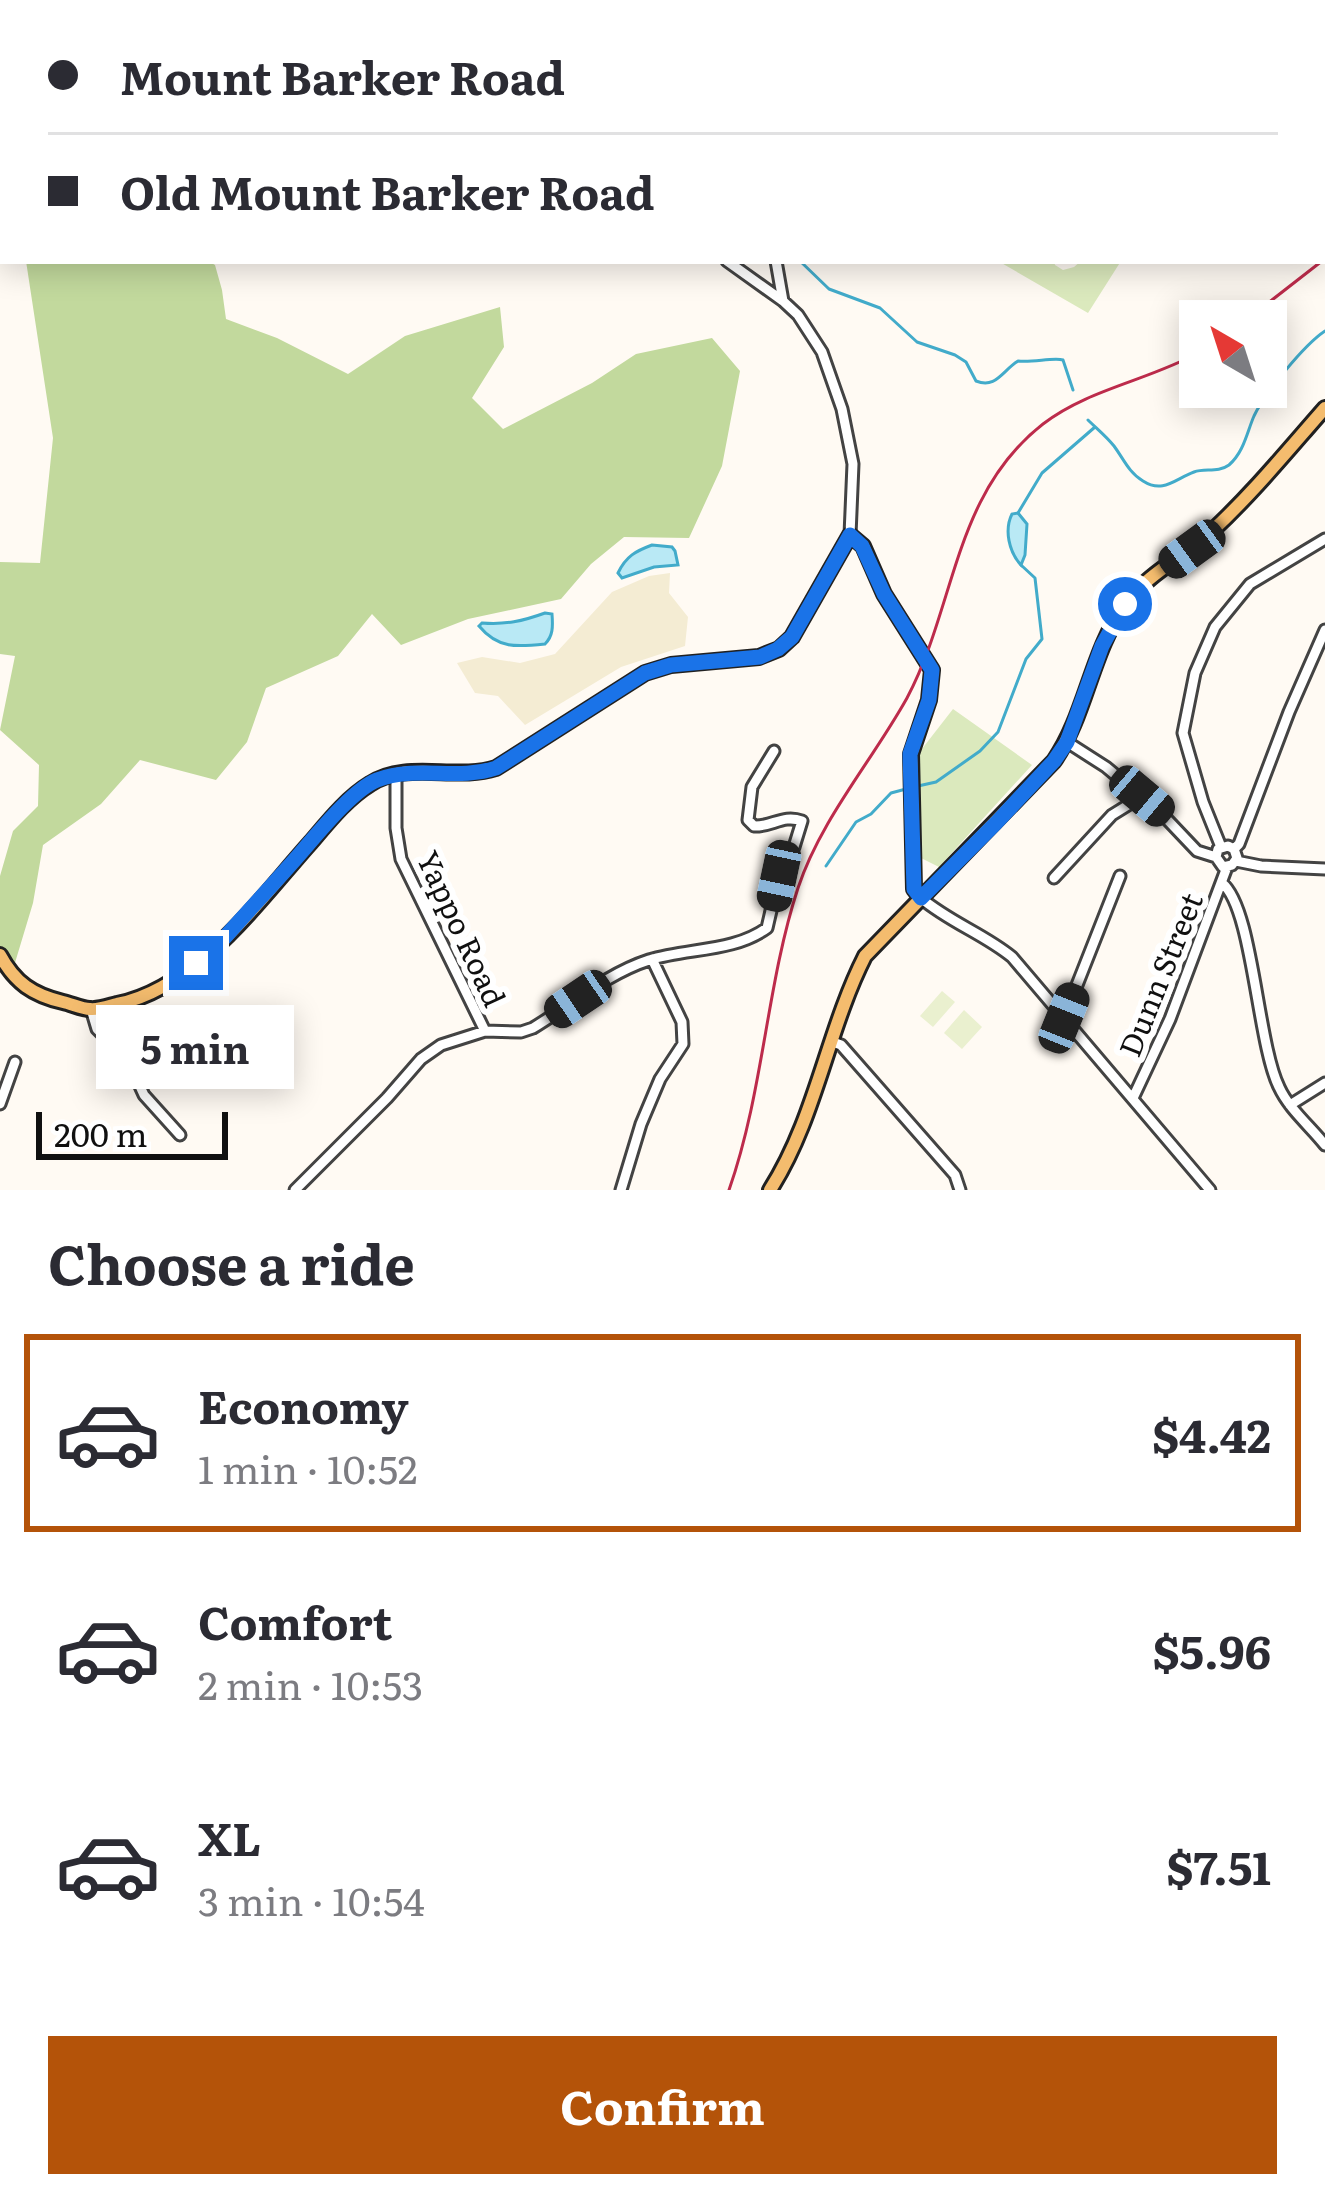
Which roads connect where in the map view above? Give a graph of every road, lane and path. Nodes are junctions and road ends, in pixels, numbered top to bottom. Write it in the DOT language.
graph roads {
  1 [pos="731,264"];
  2 [pos="777,264"];
  3 [pos="783,301"];
  4 [pos="1325,408"];
  5 [pos="850,535"];
  6 [pos="1325,539"];
  7 [pos="1325,630"];
  8 [pos="1067,742"];
  9 [pos="774,751"];
  10 [pos="396,775"];
  11 [pos="1142,796"];
  12 [pos="1227,856"];
  13 [pos="1325,868"];
  14 [pos="1120,876"];
  15 [pos="1054,878"];
  16 [pos="1222,883"];
  17 [pos="921,898"];
  18 [pos="0,955"];
  19 [pos="652,959"];
  20 [pos="91,1010"];
  21 [pos="1064,1018"];
  22 [pos="485,1031"];
  23 [pos="833,1042"];
  24 [pos="15,1062"];
  25 [pos="1325,1083"];
  26 [pos="1133,1098"];
  27 [pos="0,1104"];
  28 [pos="1290,1105"];
  29 [pos="180,1136"];
  30 [pos="1325,1145"];
  31 [pos="1206,1189"];
  32 [pos="296,1190"];
  33 [pos="621,1190"];
  34 [pos="770,1190"];
  35 [pos="960,1190"];
  1 -- 3 [label="street"];
  2 -- 3 [label="street"];
  3 -- 5 [label="street"];
  4 -- 8 [label="main road"];
  5 -- 10 [label="main road"];
  5 -- 17 [label="main road"];
  6 -- 12 [label="street"];
  7 -- 12 [label="street, Dunn Street"];
  8 -- 11 [label="street"];
  8 -- 17 [label="main road"];
  9 -- 19 [label="street"];
  10 -- 20 [label="main road"];
  10 -- 22 [label="street, Yappo Road"];
  11 -- 12 [label="street"];
  11 -- 15 [label="street"];
  12 -- 13 [label="street"];
  12 -- 16 [label="street, Dunn Street"];
  14 -- 21 [label="street"];
  16 -- 26 [label="street, Dunn Street"];
  16 -- 28 [label="street"];
  17 -- 21 [label="street"];
  17 -- 23 [label="main road"];
  18 -- 20 [label="main road"];
  19 -- 22 [label="street"];
  19 -- 33 [label="street"];
  20 -- 29 [label="street"];
  21 -- 26 [label="street"];
  22 -- 32 [label="street"];
  23 -- 34 [label="main road"];
  23 -- 35 [label="street"];
  24 -- 27 [label="street"];
  25 -- 28 [label="street"];
  26 -- 31 [label="street"];
  28 -- 30 [label="street"];
}
